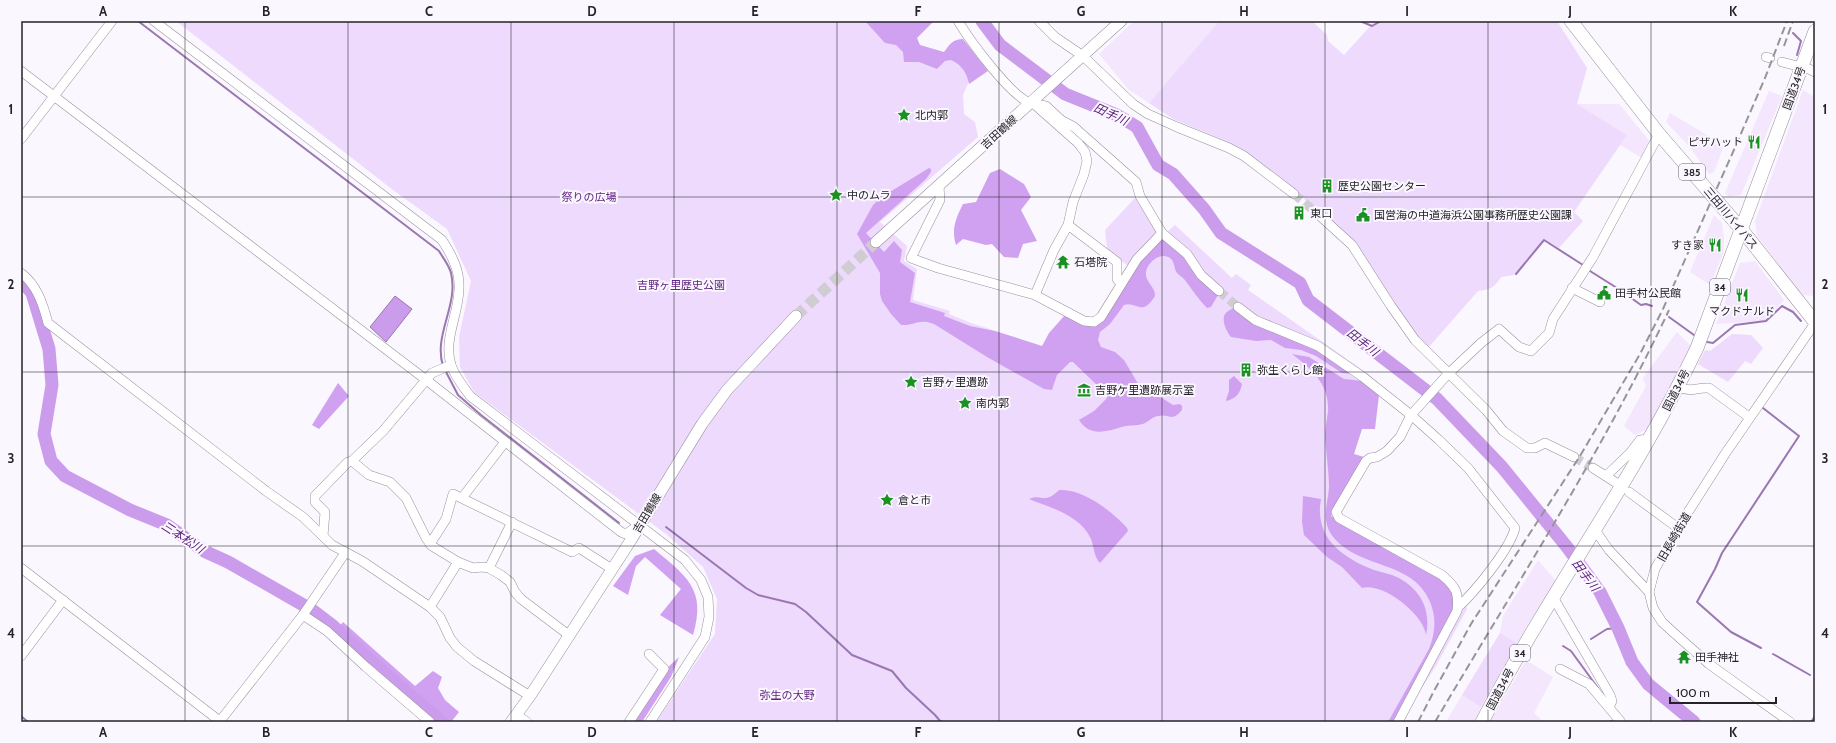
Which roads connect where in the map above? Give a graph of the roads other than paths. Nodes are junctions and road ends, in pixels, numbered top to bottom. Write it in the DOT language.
graph roads {
  1 [pos="112,21"];
  2 [pos="154,21"];
  3 [pos="958,21"];
  4 [pos="1039,21"];
  5 [pos="1121,21"];
  6 [pos="1571,21"];
  7 [pos="1814,36"];
  8 [pos="1083,56"];
  9 [pos="1782,62"];
  10 [pos="1801,67"];
  11 [pos="21,71"];
  12 [pos="1815,72"];
  13 [pos="55,96"];
  14 [pos="1032,104"];
  15 [pos="1659,134"];
  16 [pos="21,140"];
  17 [pos="939,186"];
  18 [pos="1294,194"];
  19 [pos="1319,215"];
  20 [pos="1068,225"];
  21 [pos="1742,230"];
  22 [pos="1162,233"];
  23 [pos="876,242"];
  24 [pos="21,273"];
  25 [pos="1121,284"];
  26 [pos="1572,288"];
  27 [pos="1219,291"];
  28 [pos="1035,295"];
  29 [pos="1600,302"];
  30 [pos="1238,307"];
  31 [pos="796,316"];
  32 [pos="1815,322"];
  33 [pos="451,365"];
  34 [pos="1448,374"];
  35 [pos="426,379"];
  36 [pos="1678,387"];
  37 [pos="1410,415"];
  38 [pos="1749,417"];
  39 [pos="1650,439"];
  40 [pos="504,442"];
  41 [pos="1574,457"];
  42 [pos="352,461"];
  43 [pos="1593,468"];
  44 [pos="1606,476"];
  45 [pos="583,482"];
  46 [pos="1615,482"];
  47 [pos="1629,492"];
  48 [pos="572,496"];
  49 [pos="462,498"];
  50 [pos="512,522"];
  51 [pos="639,525"];
  52 [pos="1678,528"];
  53 [pos="1595,530"];
  54 [pos="323,536"];
  55 [pos="430,544"];
  56 [pos="345,553"];
  57 [pos="458,562"];
  58 [pos="21,568"];
  59 [pos="489,568"];
  60 [pos="612,569"];
  61 [pos="1557,592"];
  62 [pos="1649,592"];
  63 [pos="63,600"];
  64 [pos="430,607"];
  65 [pos="1458,607"];
  66 [pos="303,615"];
  67 [pos="570,636"];
  68 [pos="649,654"];
  69 [pos="21,656"];
  70 [pos="1560,669"];
  71 [pos="530,696"];
  72 [pos="1609,707"];
  73 [pos="514,718"];
  74 [pos="221,722"];
  75 [pos="430,722"];
  76 [pos="527,722"];
  77 [pos="628,722"];
  78 [pos="650,722"];
  79 [pos="1398,722"];
  80 [pos="1482,722"];
  81 [pos="1621,722"];
  82 [pos="1790,722"];
  1 -- 13 [label="street"];
  2 -- 33 [label="street"];
  3 -- 14 [label="street"];
  4 -- 8 [label="street"];
  5 -- 8 [label="main road, 吉田鶴線"];
  6 -- 15 [label="highway, 三田川バイパス / 385"];
  7 -- 10 [label="highway, 国道34号 / 34"];
  8 -- 14 [label="main road, 吉田鶴線"];
  8 -- 18 [label="street"];
  9 -- 10 [label="street"];
  10 -- 12 [label="street"];
  10 -- 21 [label="highway, 国道34号 / 34"];
  11 -- 13 [label="street"];
  13 -- 16 [label="street"];
  13 -- 35 [label="street"];
  14 -- 17 [label="main road, 吉田鶴線"];
  14 -- 20 [label="street"];
  14 -- 22 [label="street"];
  15 -- 21 [label="highway, 三田川バイパス / 385"];
  15 -- 26 [label="street"];
  17 -- 23 [label="main road, 吉田鶴線"];
  17 -- 28 [label="street"];
  19 -- 34 [label="street"];
  20 -- 25 [label="street"];
  20 -- 28 [label="street"];
  21 -- 32 [label="highway, 三田川バイパス / 385"];
  21 -- 36 [label="highway, 国道34号 / 34"];
  22 -- 25 [label="street"];
  22 -- 27 [label="street"];
  24 -- 54 [label="street"];
  25 -- 28 [label="street"];
  26 -- 29 [label="street"];
  26 -- 34 [label="street"];
  30 -- 37 [label="street"];
  31 -- 51 [label="main road, 吉田鶴線"];
  32 -- 38 [label="street, 旧長崎街道"];
  33 -- 35 [label="street"];
  33 -- 45 [label="street"];
  34 -- 37 [label="street"];
  34 -- 41 [label="street"];
  35 -- 40 [label="street"];
  35 -- 42 [label="street"];
  36 -- 38 [label="street"];
  36 -- 39 [label="highway, 国道34号 / 34"];
  37 -- 65 [label="street"];
  37 -- 65 [label="street"];
  38 -- 52 [label="street, 旧長崎街道"];
  39 -- 44 [label="street"];
  39 -- 53 [label="highway, 国道34号 / 34"];
  40 -- 48 [label="street"];
  40 -- 49 [label="street"];
  42 -- 54 [label="street"];
  42 -- 55 [label="street"];
  43 -- 44 [label="street"];
  44 -- 46 [label="street"];
  45 -- 48 [label="street"];
  45 -- 51 [label="street"];
  47 -- 52 [label="street"];
  48 -- 51 [label="street"];
  49 -- 50 [label="street"];
  49 -- 55 [label="street"];
  50 -- 59 [label="street"];
  50 -- 60 [label="street"];
  51 -- 60 [label="main road, 吉田鶴線"];
  51 -- 78 [label="street"];
  52 -- 62 [label="street, 旧長崎街道"];
  53 -- 61 [label="highway, 国道34号 / 34"];
  53 -- 62 [label="street"];
  54 -- 56 [label="street"];
  55 -- 57 [label="street"];
  56 -- 64 [label="street"];
  56 -- 66 [label="street"];
  57 -- 59 [label="street"];
  57 -- 64 [label="street"];
  58 -- 63 [label="street"];
  59 -- 67 [label="street"];
  60 -- 67 [label="main road, 吉田鶴線"];
  61 -- 72 [label="street"];
  61 -- 80 [label="highway, 国道34号 / 34"];
  62 -- 82 [label="street"];
  63 -- 69 [label="street"];
  63 -- 74 [label="street"];
  64 -- 71 [label="street"];
  65 -- 79 [label="street"];
  66 -- 74 [label="street"];
  66 -- 75 [label="street"];
  67 -- 71 [label="main road, 吉田鶴線"];
  68 -- 77 [label="street"];
  70 -- 72 [label="street"];
  71 -- 73 [label="main road, 吉田鶴線"];
  72 -- 81 [label="street"];
  73 -- 76 [label="street"];
}
